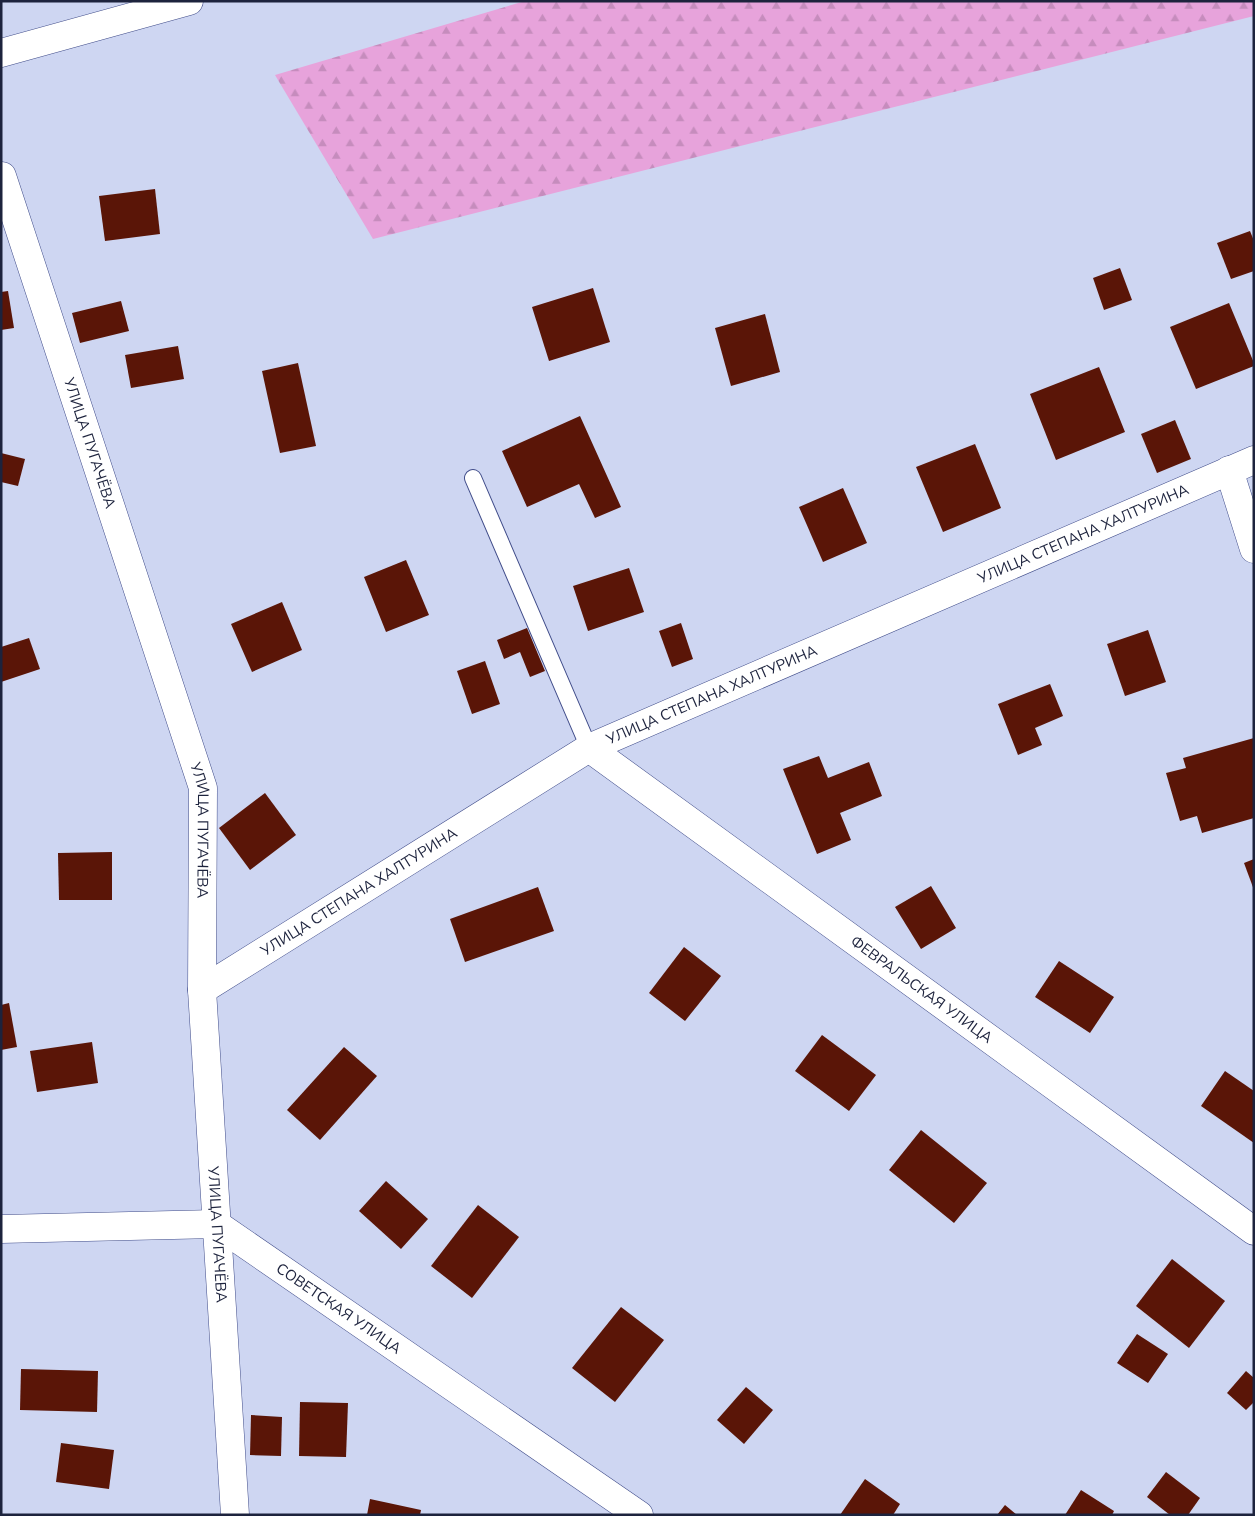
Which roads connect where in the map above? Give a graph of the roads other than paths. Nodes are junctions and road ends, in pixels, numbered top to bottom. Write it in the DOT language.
graph roads {
  1 [pos="189,1"];
  2 [pos="1,53"];
  3 [pos="2,176"];
  4 [pos="1254,460"];
  5 [pos="1229,470"];
  6 [pos="473,478"];
  7 [pos="1254,549"];
  8 [pos="589,748"];
  9 [pos="202,990"];
  10 [pos="216,1224"];
  11 [pos="1,1229"];
  12 [pos="1254,1231"];
  13 [pos="235,1515"];
  14 [pos="639,1515"];
  1 -- 2 [label="street"];
  3 -- 9 [label="street, УЛИЦА ПУГАЧЁВА"];
  4 -- 5 [label="street, УЛИЦА СТЕПАНА ХАЛТУРИНА"];
  5 -- 7 [label="street"];
  5 -- 8 [label="street, УЛИЦА СТЕПАНА ХАЛТУРИНА"];
  6 -- 8 [label="lane"];
  8 -- 9 [label="street, УЛИЦА СТЕПАНА ХАЛТУРИНА"];
  8 -- 12 [label="street, ФЕВРАЛЬСКАЯ УЛИЦА"];
  9 -- 10 [label="street, УЛИЦА ПУГАЧЁВА"];
  10 -- 11 [label="street"];
  10 -- 13 [label="street, УЛИЦА ПУГАЧЁВА"];
  10 -- 14 [label="street, СОВЕТСКАЯ УЛИЦА"];
}
